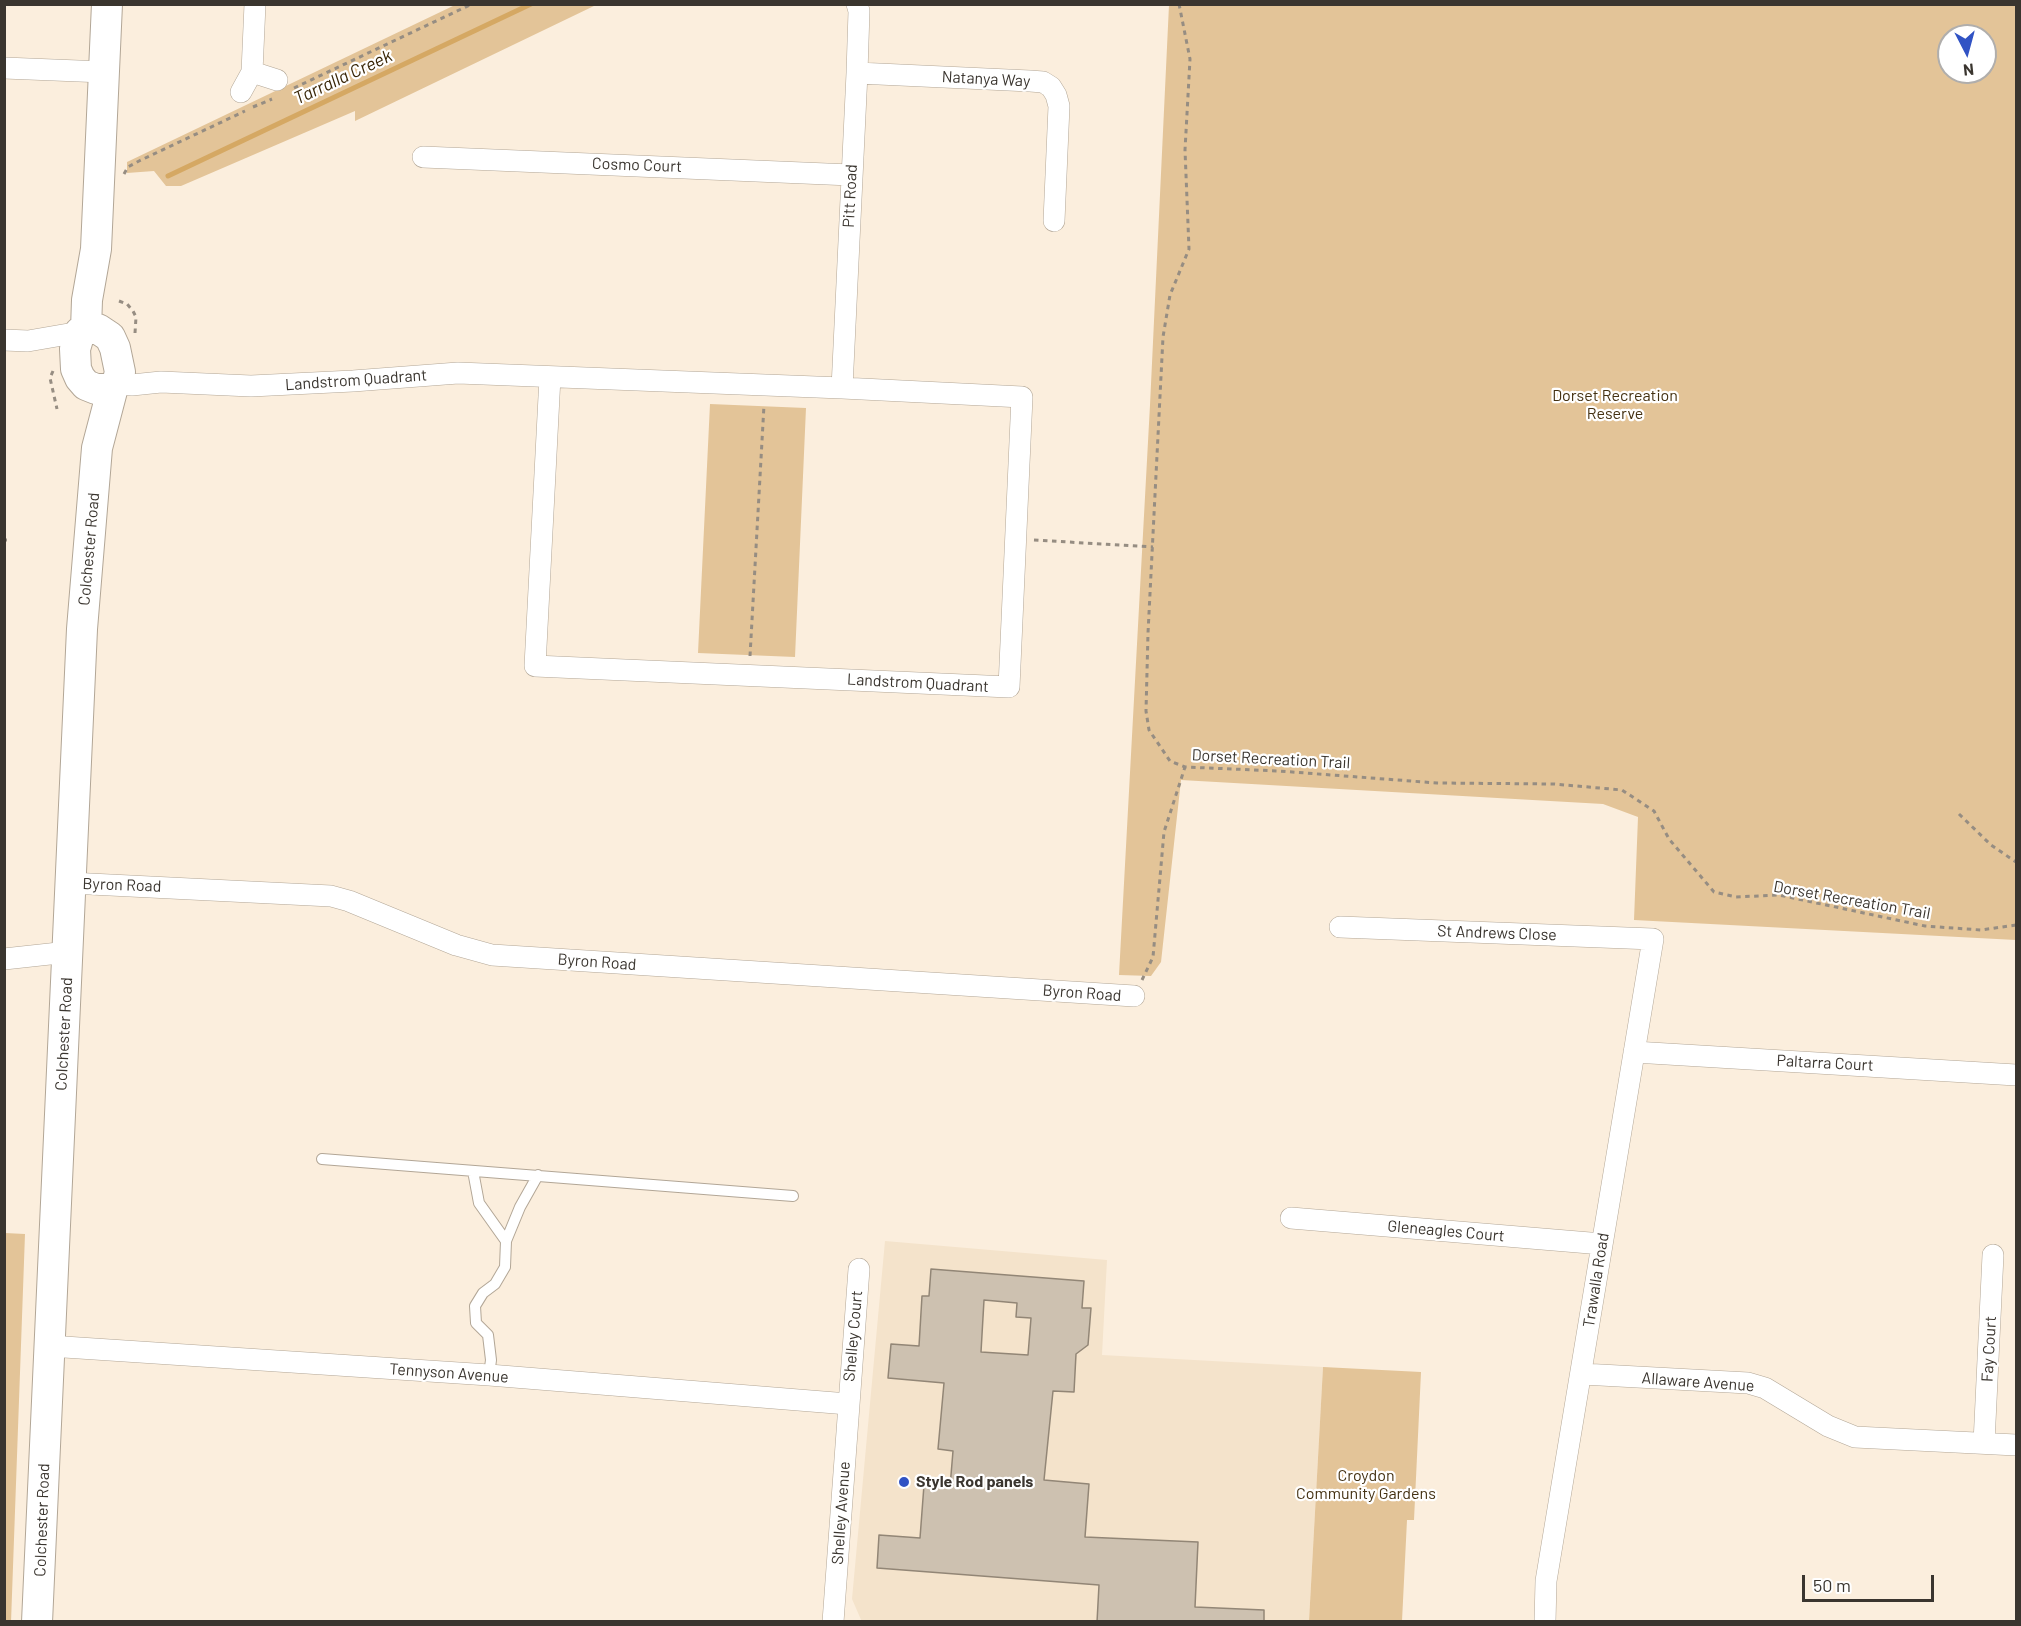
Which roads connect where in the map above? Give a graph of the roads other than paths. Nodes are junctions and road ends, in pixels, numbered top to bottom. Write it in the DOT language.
graph roads {
  1 [pos="108,4"];
  2 [pos="255,4"];
  3 [pos="857,4"];
  4 [pos="4,68"];
  5 [pos="104,72"];
  6 [pos="252,72"];
  7 [pos="857,73"];
  8 [pos="277,80"];
  9 [pos="241,92"];
  10 [pos="423,157"];
  11 [pos="851,174"];
  12 [pos="1054,220"];
  13 [pos="4,340"];
  14 [pos="92,360"];
  15 [pos="550,377"];
  16 [pos="842,388"];
  17 [pos="70,883"];
  18 [pos="1340,927"];
  19 [pos="1653,939"];
  20 [pos="68,952"];
  21 [pos="4,959"];
  22 [pos="1134,996"];
  23 [pos="1634,1052"];
  24 [pos="2016,1075"];
  25 [pos="322,1159"];
  26 [pos="473,1171"];
  27 [pos="538,1175"];
  28 [pos="793,1196"];
  29 [pos="1291,1218"];
  30 [pos="506,1241"];
  31 [pos="1602,1244"];
  32 [pos="1993,1255"];
  33 [pos="859,1269"];
  34 [pos="49,1346"];
  35 [pos="1582,1374"];
  36 [pos="489,1375"];
  37 [pos="848,1404"];
  38 [pos="1984,1443"];
  39 [pos="2016,1445"];
  40 [pos="37,1622"];
  41 [pos="833,1622"];
  42 [pos="1545,1622"];
  1 -- 5 [label="main road, Colchester Road"];
  2 -- 6 [label="street"];
  3 -- 7 [label="street, Pitt Road"];
  4 -- 5 [label="street"];
  5 -- 14 [label="main road, Colchester Road"];
  6 -- 8 [label="street"];
  6 -- 9 [label="street"];
  7 -- 11 [label="street, Pitt Road"];
  7 -- 12 [label="street, Natanya Way"];
  10 -- 11 [label="street, Cosmo Court"];
  11 -- 16 [label="street, Pitt Road"];
  13 -- 14 [label="street, Landstrom Quadrant"];
  14 -- 15 [label="street, Landstrom Quadrant"];
  14 -- 17 [label="main road, Colchester Road"];
  15 -- 16 [label="street, Landstrom Quadrant"];
  15 -- 16 [label="street, Landstrom Quadrant"];
  17 -- 20 [label="main road, Colchester Road"];
  17 -- 22 [label="street, Byron Road"];
  18 -- 19 [label="street, St Andrews Close"];
  19 -- 23 [label="street, Trawalla Road"];
  20 -- 21 [label="street"];
  20 -- 34 [label="main road, Colchester Road"];
  23 -- 24 [label="street, Paltarra Court"];
  23 -- 31 [label="street, Trawalla Road"];
  25 -- 26 [label="lane"];
  26 -- 27 [label="lane"];
  26 -- 30 [label="lane"];
  27 -- 28 [label="lane"];
  27 -- 30 [label="lane"];
  29 -- 31 [label="street, Gleneagles Court"];
  30 -- 36 [label="lane"];
  31 -- 35 [label="street, Trawalla Road"];
  32 -- 38 [label="street, Fay Court"];
  33 -- 37 [label="street, Shelley Court"];
  34 -- 36 [label="street, Tennyson Avenue"];
  34 -- 40 [label="main road, Colchester Road"];
  35 -- 38 [label="street, Allaware Avenue"];
  35 -- 42 [label="street, Trawalla Road"];
  36 -- 37 [label="street, Tennyson Avenue"];
  37 -- 41 [label="street, Shelley Avenue"];
  38 -- 39 [label="street, Allaware Avenue"];
}
